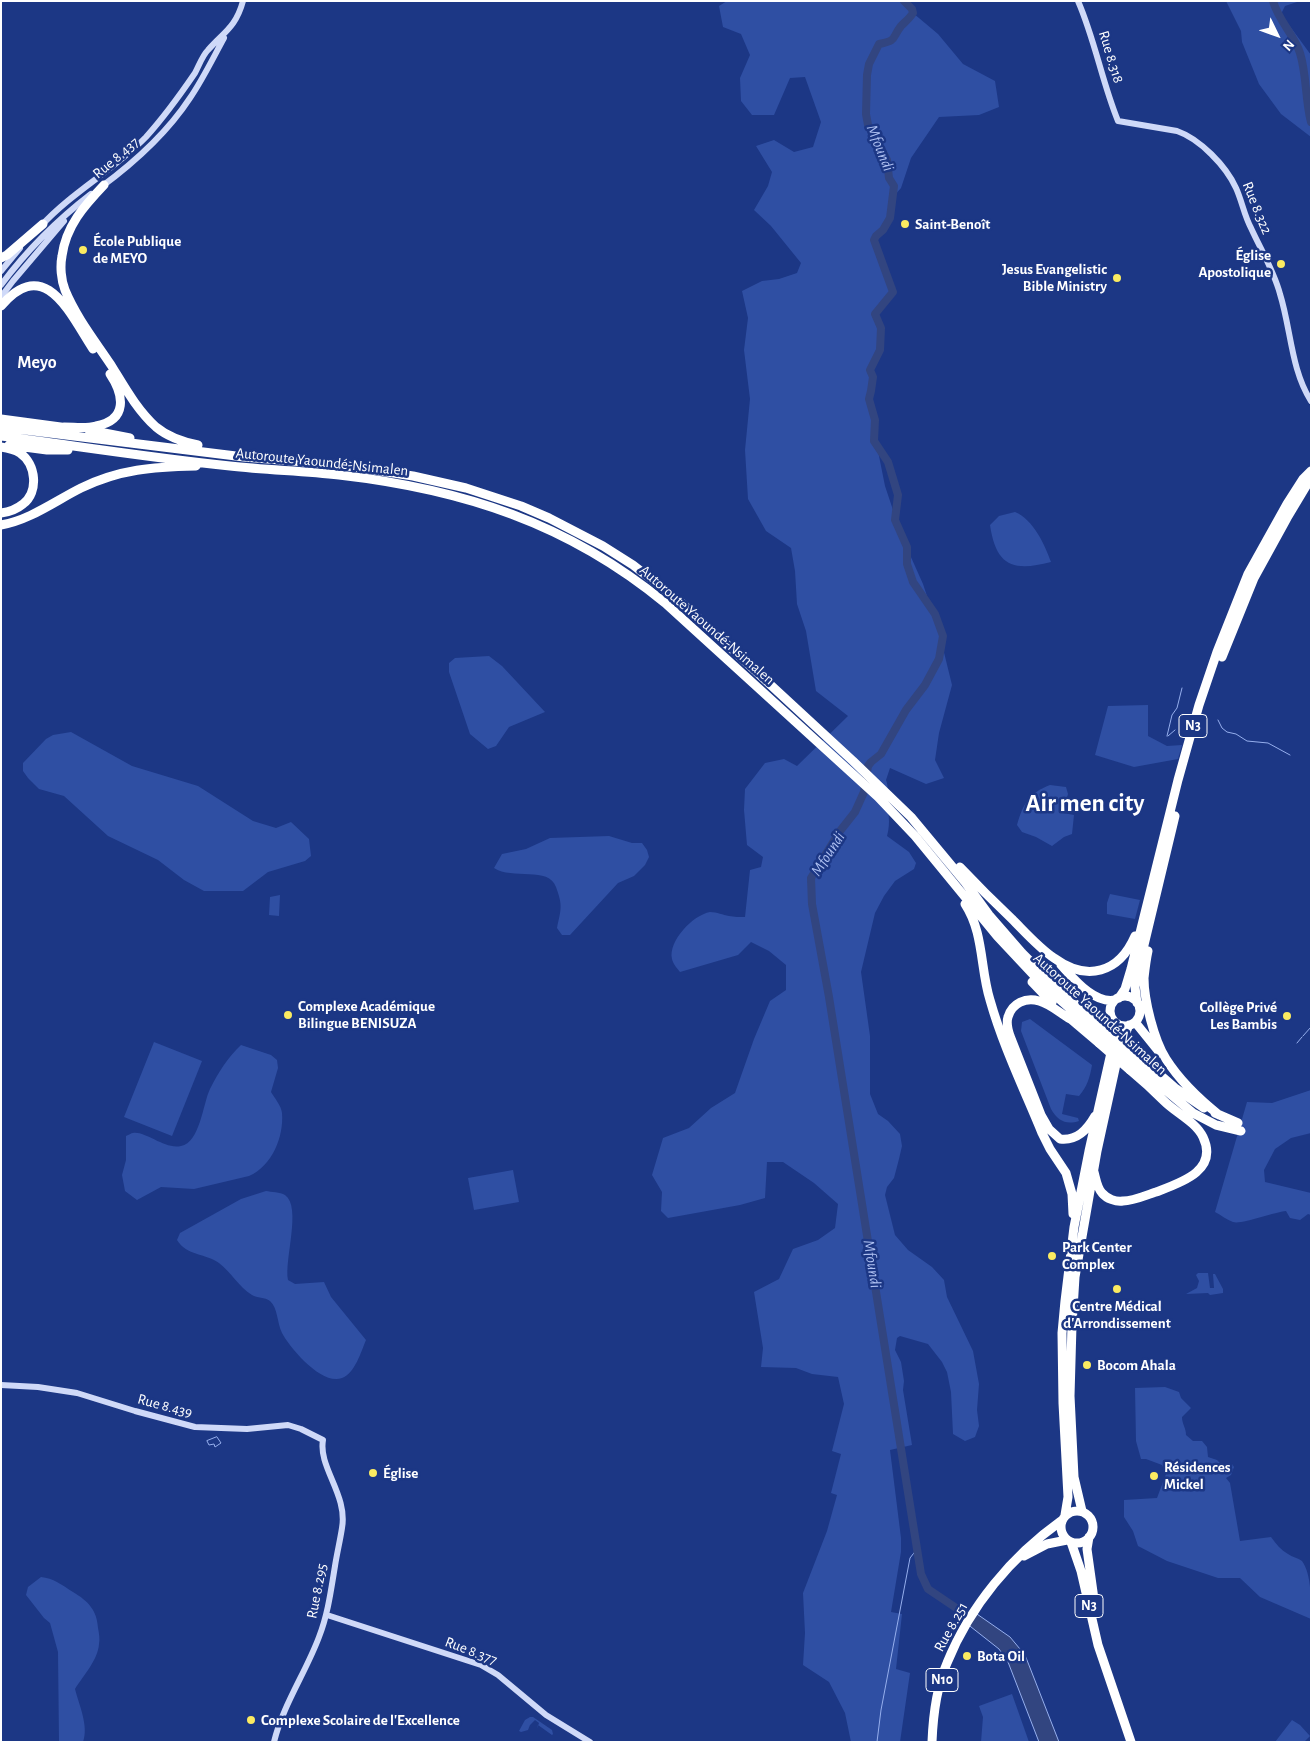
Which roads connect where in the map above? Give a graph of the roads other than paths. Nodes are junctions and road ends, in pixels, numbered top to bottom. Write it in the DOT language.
graph roads {
  1 [pos="243,1"];
  2 [pos="1078,1"];
  3 [pos="227,32"];
  4 [pos="1118,121"];
  5 [pos="104,185"];
  6 [pos="76,206"];
  7 [pos="43,224"];
  8 [pos="1,258"];
  9 [pos="1,272"];
  10 [pos="1,285"];
  11 [pos="1,297"];
  12 [pos="1,306"];
  13 [pos="1311,401"];
  14 [pos="1,419"];
  15 [pos="1,427"];
  16 [pos="64,427"];
  17 [pos="1,436"];
  18 [pos="1,445"];
  19 [pos="164,446"];
  20 [pos="96,450"];
  21 [pos="244,457"];
  22 [pos="230,466"];
  23 [pos="1311,471"];
  24 [pos="1311,478"];
  25 [pos="1,513"];
  26 [pos="1,525"];
  27 [pos="850,764"];
  28 [pos="881,794"];
  29 [pos="910,817"];
  30 [pos="937,863"];
  31 [pos="1151,902"];
  32 [pos="997,936"];
  33 [pos="1053,958"];
  34 [pos="1117,999"];
  35 [pos="1137,1003"];
  36 [pos="1070,1019"];
  37 [pos="1113,1021"];
  38 [pos="1132,1024"];
  39 [pos="1101,1036"];
  40 [pos="1165,1058"];
  41 [pos="1132,1062"];
  42 [pos="1156,1092"];
  43 [pos="1100,1107"];
  44 [pos="1219,1115"];
  45 [pos="1240,1127"];
  46 [pos="1093,1170"];
  47 [pos="1074,1227"];
  48 [pos="1,1385"];
  49 [pos="323,1440"];
  50 [pos="1082,1511"];
  51 [pos="1063,1518"];
  52 [pos="1089,1537"];
  53 [pos="1069,1541"];
  54 [pos="1012,1565"];
  55 [pos="327,1615"];
  56 [pos="1107,1671"];
  57 [pos="274,1742"];
  58 [pos="590,1742"];
  59 [pos="932,1742"];
  60 [pos="1131,1742"];
  1 -- 3 [label="main road, Rue 8.437"];
  2 -- 4 [label="main road, Rue 8.318"];
  3 -- 5 [label="main road, Rue 8.437"];
  3 -- 7 [label="main road, Rue 8.437"];
  4 -- 13 [label="main road, Rue 8.322"];
  5 -- 6 [label="main road, Rue 8.437"];
  5 -- 21 [label="highway"];
  6 -- 10 [label="main road, Rue 8.437"];
  6 -- 11 [label="main road"];
  7 -- 8 [label="highway"];
  7 -- 9 [label="main road, Rue 8.437"];
  12 -- 16 [label="highway"];
  14 -- 16 [label="highway"];
  15 -- 19 [label="highway, Autoroute Yaoundé-Nsimalen"];
  16 -- 19 [label="highway"];
  17 -- 20 [label="highway, Autoroute Yaoundé-Nsimalen"];
  18 -- 20 [label="highway"];
  18 -- 25 [label="highway"];
  19 -- 21 [label="highway, Autoroute Yaoundé-Nsimalen"];
  20 -- 22 [label="highway, Autoroute Yaoundé-Nsimalen"];
  21 -- 27 [label="highway, Autoroute Yaoundé-Nsimalen"];
  22 -- 26 [label="highway"];
  22 -- 27 [label="highway, Autoroute Yaoundé-Nsimalen"];
  23 -- 31 [label="highway, N3"];
  24 -- 31 [label="highway, N3"];
  27 -- 28 [label="highway, Autoroute Yaoundé-Nsimalen"];
  28 -- 29 [label="highway, Autoroute Yaoundé-Nsimalen"];
  28 -- 30 [label="highway, Autoroute Yaoundé-Nsimalen"];
  29 -- 33 [label="highway"];
  29 -- 39 [label="highway, Autoroute Yaoundé-Nsimalen"];
  30 -- 32 [label="highway, Autoroute Yaoundé-Nsimalen"];
  30 -- 47 [label="highway"];
  31 -- 33 [label="highway"];
  31 -- 34 [label="highway, N3"];
  31 -- 35 [label="highway, N3"];
  31 -- 40 [label="highway"];
  32 -- 36 [label="highway"];
  32 -- 39 [label="highway, Autoroute Yaoundé-Nsimalen"];
  33 -- 34 [label="highway"];
  34 -- 35 [label="highway"];
  34 -- 37 [label="highway, N3"];
  35 -- 38 [label="highway, N3"];
  36 -- 39 [label="highway"];
  36 -- 43 [label="highway"];
  37 -- 38 [label="highway"];
  37 -- 43 [label="highway, N3"];
  38 -- 40 [label="highway"];
  38 -- 46 [label="highway, N3"];
  39 -- 41 [label="highway, Autoroute Yaoundé-Nsimalen, bridge"];
  40 -- 44 [label="highway"];
  41 -- 42 [label="highway"];
  41 -- 44 [label="highway, Autoroute Yaoundé-Nsimalen"];
  41 -- 45 [label="highway, Autoroute Yaoundé-Nsimalen"];
  42 -- 45 [label="highway"];
  42 -- 46 [label="highway"];
  43 -- 47 [label="highway, N3"];
  44 -- 45 [label="highway, Autoroute Yaoundé-Nsimalen"];
  46 -- 50 [label="highway, N3"];
  47 -- 51 [label="highway, N3"];
  48 -- 49 [label="main road, Rue 8.439"];
  49 -- 55 [label="main road, Rue 8.295"];
  50 -- 51 [label="highway"];
  50 -- 52 [label="highway, N3"];
  51 -- 53 [label="highway, N3"];
  51 -- 54 [label="highway, Rue 8.251 / N10"];
  52 -- 53 [label="highway"];
  52 -- 56 [label="highway, N3"];
  53 -- 54 [label="highway, Rue 8.251 / N10"];
  53 -- 56 [label="highway, N3"];
  54 -- 59 [label="highway, Rue 8.251 / N10"];
  55 -- 57 [label="main road, Rue 8.295"];
  55 -- 58 [label="main road, Rue 8.377"];
  56 -- 60 [label="highway, N3"];
}
